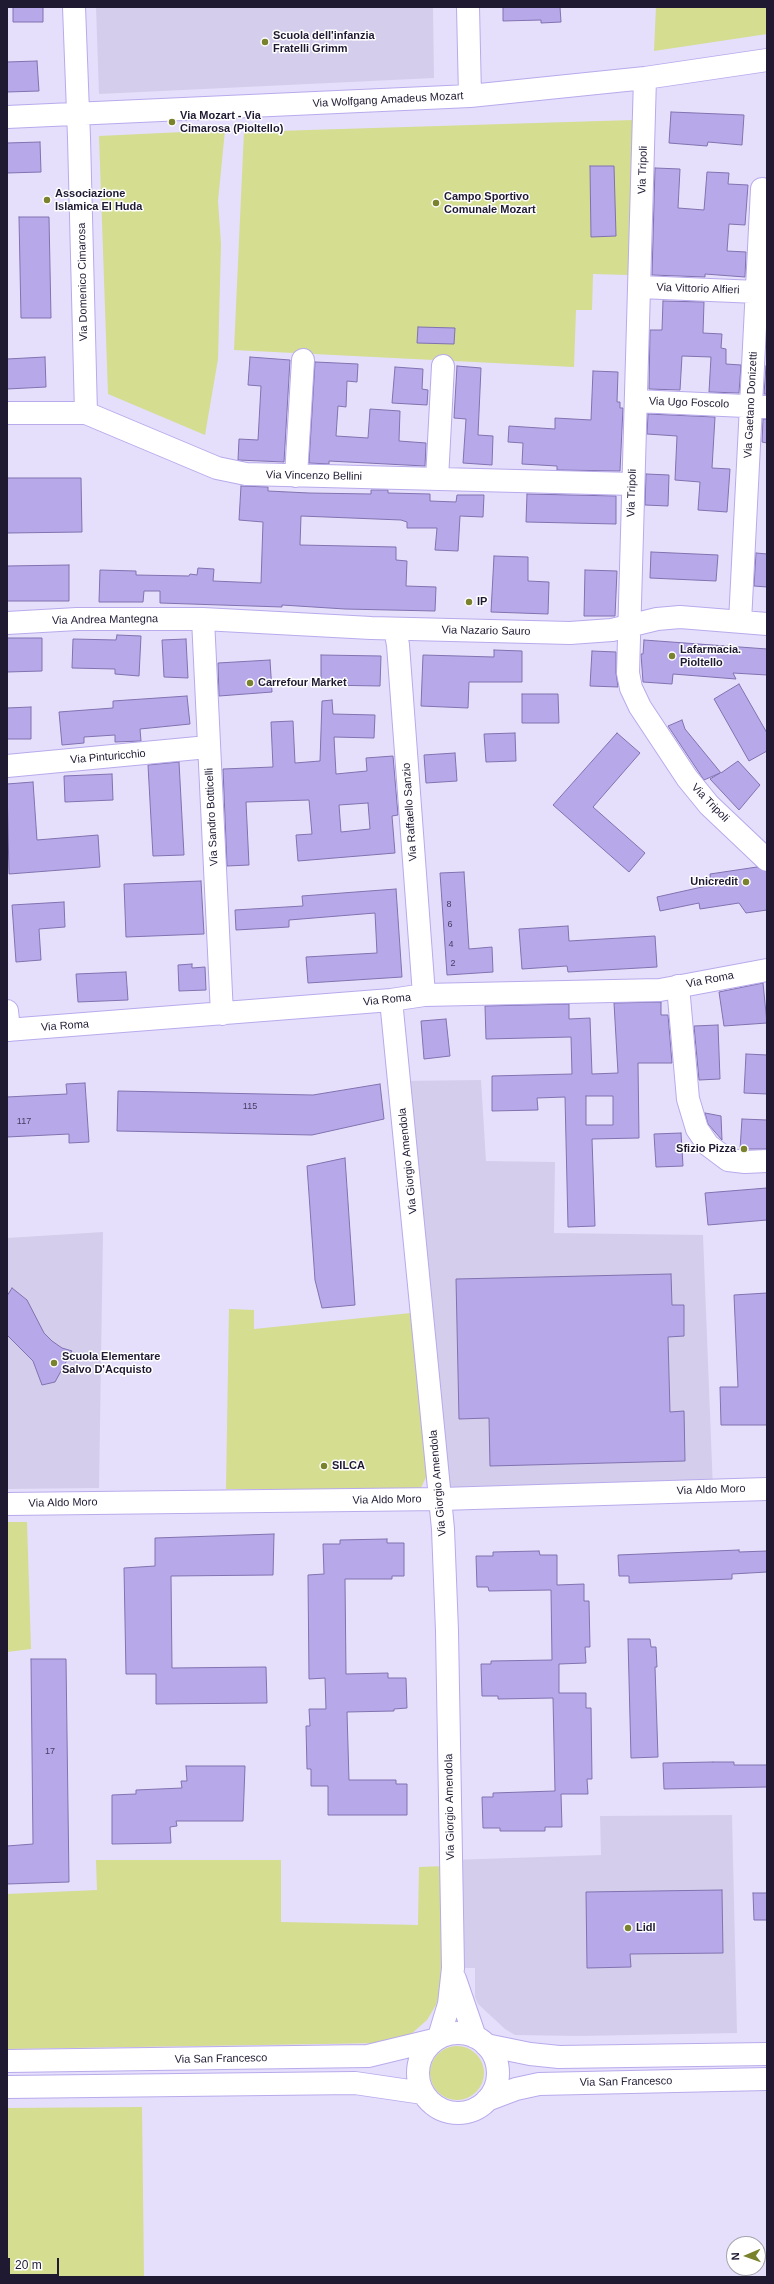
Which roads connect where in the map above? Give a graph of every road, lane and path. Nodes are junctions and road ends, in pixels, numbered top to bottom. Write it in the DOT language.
graph roads {
  1 [pos="74,7"];
  2 [pos="468,7"];
  3 [pos="767,60"];
  4 [pos="645,78"];
  5 [pos="470,96"];
  6 [pos="78,115"];
  7 [pos="7,117"];
  8 [pos="762,189"];
  9 [pos="640,287"];
  10 [pos="757,292"];
  11 [pos="303,360"];
  12 [pos="443,366"];
  13 [pos="636,401"];
  14 [pos="759,406"];
  15 [pos="86,413"];
  16 [pos="7,414"];
  17 [pos="296,476"];
  18 [pos="437,479"];
  19 [pos="633,484"];
  20 [pos="203,619"];
  21 [pos="740,622"];
  22 [pos="7,623"];
  23 [pos="767,624"];
  24 [pos="628,626"];
  25 [pos="395,629"];
  26 [pos="208,748"];
  27 [pos="7,766"];
  28 [pos="767,860"];
  29 [pos="767,970"];
  30 [pos="678,986"];
  31 [pos="424,995"];
  32 [pos="391,1000"];
  33 [pos="222,1014"];
  34 [pos="8,1024"];
  35 [pos="767,1161"];
  36 [pos="767,1489"];
  37 [pos="441,1499"];
  38 [pos="7,1504"];
  39 [pos="452,1968"];
  40 [pos="436,2039"];
  41 [pos="480,2041"];
  42 [pos="767,2054"];
  43 [pos="7,2061"];
  44 [pos="767,2079"];
  45 [pos="7,2087"];
  46 [pos="423,2093"];
  47 [pos="487,2100"];
  1 -- 6 [label="street, Via Domenico Cimarosa"];
  2 -- 5 [label="street"];
  3 -- 4 [label="street, Via Wolfgang Amadeus Mozart"];
  4 -- 5 [label="street, Via Wolfgang Amadeus Mozart"];
  4 -- 9 [label="street, Via Tripoli"];
  5 -- 6 [label="street, Via Wolfgang Amadeus Mozart"];
  6 -- 7 [label="street, Via Wolfgang Amadeus Mozart"];
  6 -- 15 [label="street, Via Domenico Cimarosa"];
  8 -- 10 [label="street, Via Gaetano Donizetti"];
  9 -- 10 [label="street, Via Vittorio Alfieri"];
  9 -- 13 [label="street, Via Tripoli"];
  10 -- 14 [label="street, Via Gaetano Donizetti"];
  11 -- 17 [label="street"];
  12 -- 18 [label="street"];
  13 -- 14 [label="street, Via Ugo Foscolo"];
  13 -- 19 [label="street, Via Tripoli"];
  14 -- 21 [label="street, Via Gaetano Donizetti"];
  15 -- 16 [label="street, Via Vincenzo Bellini"];
  15 -- 17 [label="street, Via Vincenzo Bellini"];
  17 -- 18 [label="street, Via Vincenzo Bellini"];
  18 -- 19 [label="street, Via Vincenzo Bellini"];
  19 -- 24 [label="street, Via Tripoli"];
  20 -- 22 [label="street, Via Andrea Mantegna"];
  20 -- 25 [label="street, Via Nazario Sauro"];
  20 -- 26 [label="street, Via Sandro Botticelli"];
  21 -- 23 [label="street, Via Nazario Sauro"];
  21 -- 24 [label="street, Via Nazario Sauro"];
  24 -- 25 [label="street, Via Nazario Sauro"];
  24 -- 28 [label="street, Via Tripoli"];
  25 -- 31 [label="street, Via Raffaello Sanzio"];
  26 -- 27 [label="street, Via Pinturicchio"];
  26 -- 33 [label="street, Via Sandro Botticelli"];
  29 -- 30 [label="street, Via Roma"];
  30 -- 31 [label="street, Via Roma"];
  30 -- 35 [label="street"];
  31 -- 32 [label="street, Via Roma"];
  32 -- 33 [label="street, Via Roma"];
  32 -- 37 [label="street, Via Giorgio Amendola"];
  33 -- 34 [label="street, Via Roma"];
  36 -- 37 [label="street, Via Aldo Moro"];
  37 -- 38 [label="street, Via Aldo Moro"];
  37 -- 39 [label="street, Via Giorgio Amendola"];
  39 -- 40 [label="street, Via Giorgio Amendola"];
  39 -- 41 [label="street, Via Giorgio Amendola"];
  40 -- 41 [label="street"];
  40 -- 43 [label="street, Via San Francesco"];
  40 -- 46 [label="street"];
  41 -- 42 [label="street"];
  41 -- 47 [label="street"];
  44 -- 47 [label="street, Via San Francesco"];
  45 -- 46 [label="street"];
  46 -- 47 [label="street"];
}
